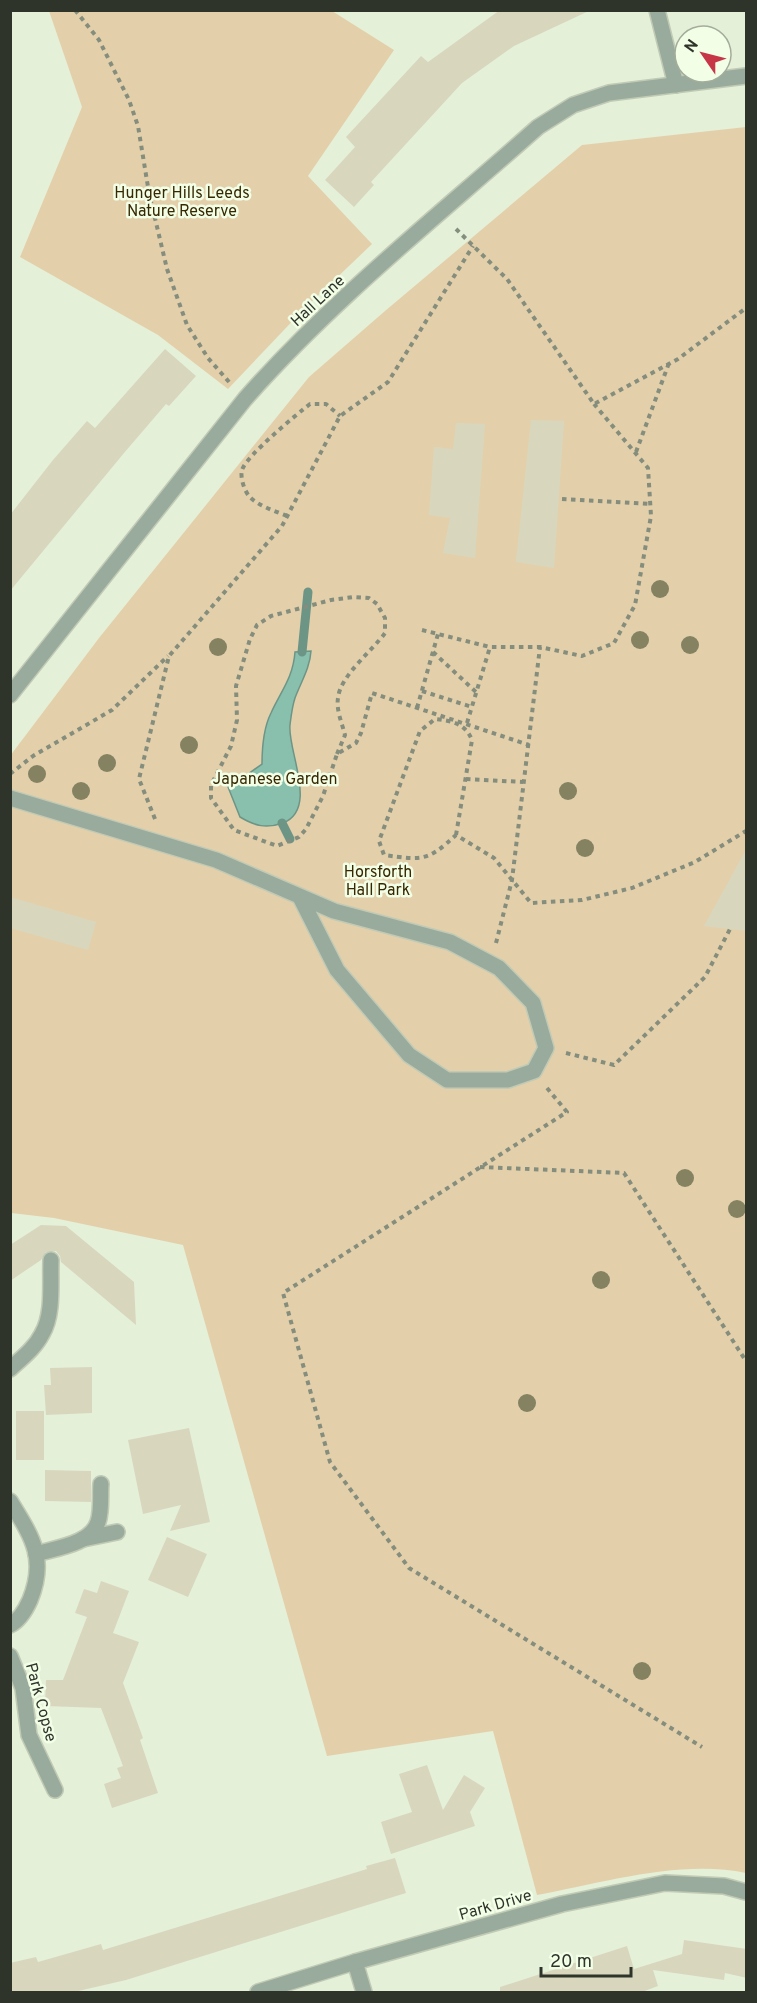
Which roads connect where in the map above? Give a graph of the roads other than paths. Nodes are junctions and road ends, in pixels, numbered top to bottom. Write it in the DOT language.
graph roads {
  1 [pos="657,10"];
  2 [pos="747,76"];
  3 [pos="676,85"];
  4 [pos="10,695"];
  5 [pos="10,798"];
  6 [pos="300,897"];
  7 [pos="51,1260"];
  8 [pos="10,1369"];
  9 [pos="101,1484"];
  10 [pos="10,1501"];
  11 [pos="117,1532"];
  12 [pos="83,1539"];
  13 [pos="36,1554"];
  14 [pos="10,1625"];
  15 [pos="10,1656"];
  16 [pos="56,1790"];
  17 [pos="747,1892"];
  18 [pos="355,1962"];
  19 [pos="258,1992"];
  20 [pos="364,1992"];
  1 -- 3 [label="street"];
  2 -- 3 [label="street, Hall Lane"];
  3 -- 4 [label="street, Hall Lane"];
  5 -- 6 [label="street"];
  6 -- 6 [label="street"];
  7 -- 8 [label="street"];
  9 -- 12 [label="street"];
  10 -- 13 [label="street"];
  11 -- 12 [label="street"];
  12 -- 13 [label="street"];
  13 -- 14 [label="street"];
  15 -- 16 [label="street, Park Copse"];
  17 -- 18 [label="street, Park Drive"];
  18 -- 19 [label="street, Park Drive"];
  18 -- 20 [label="street"];
}
